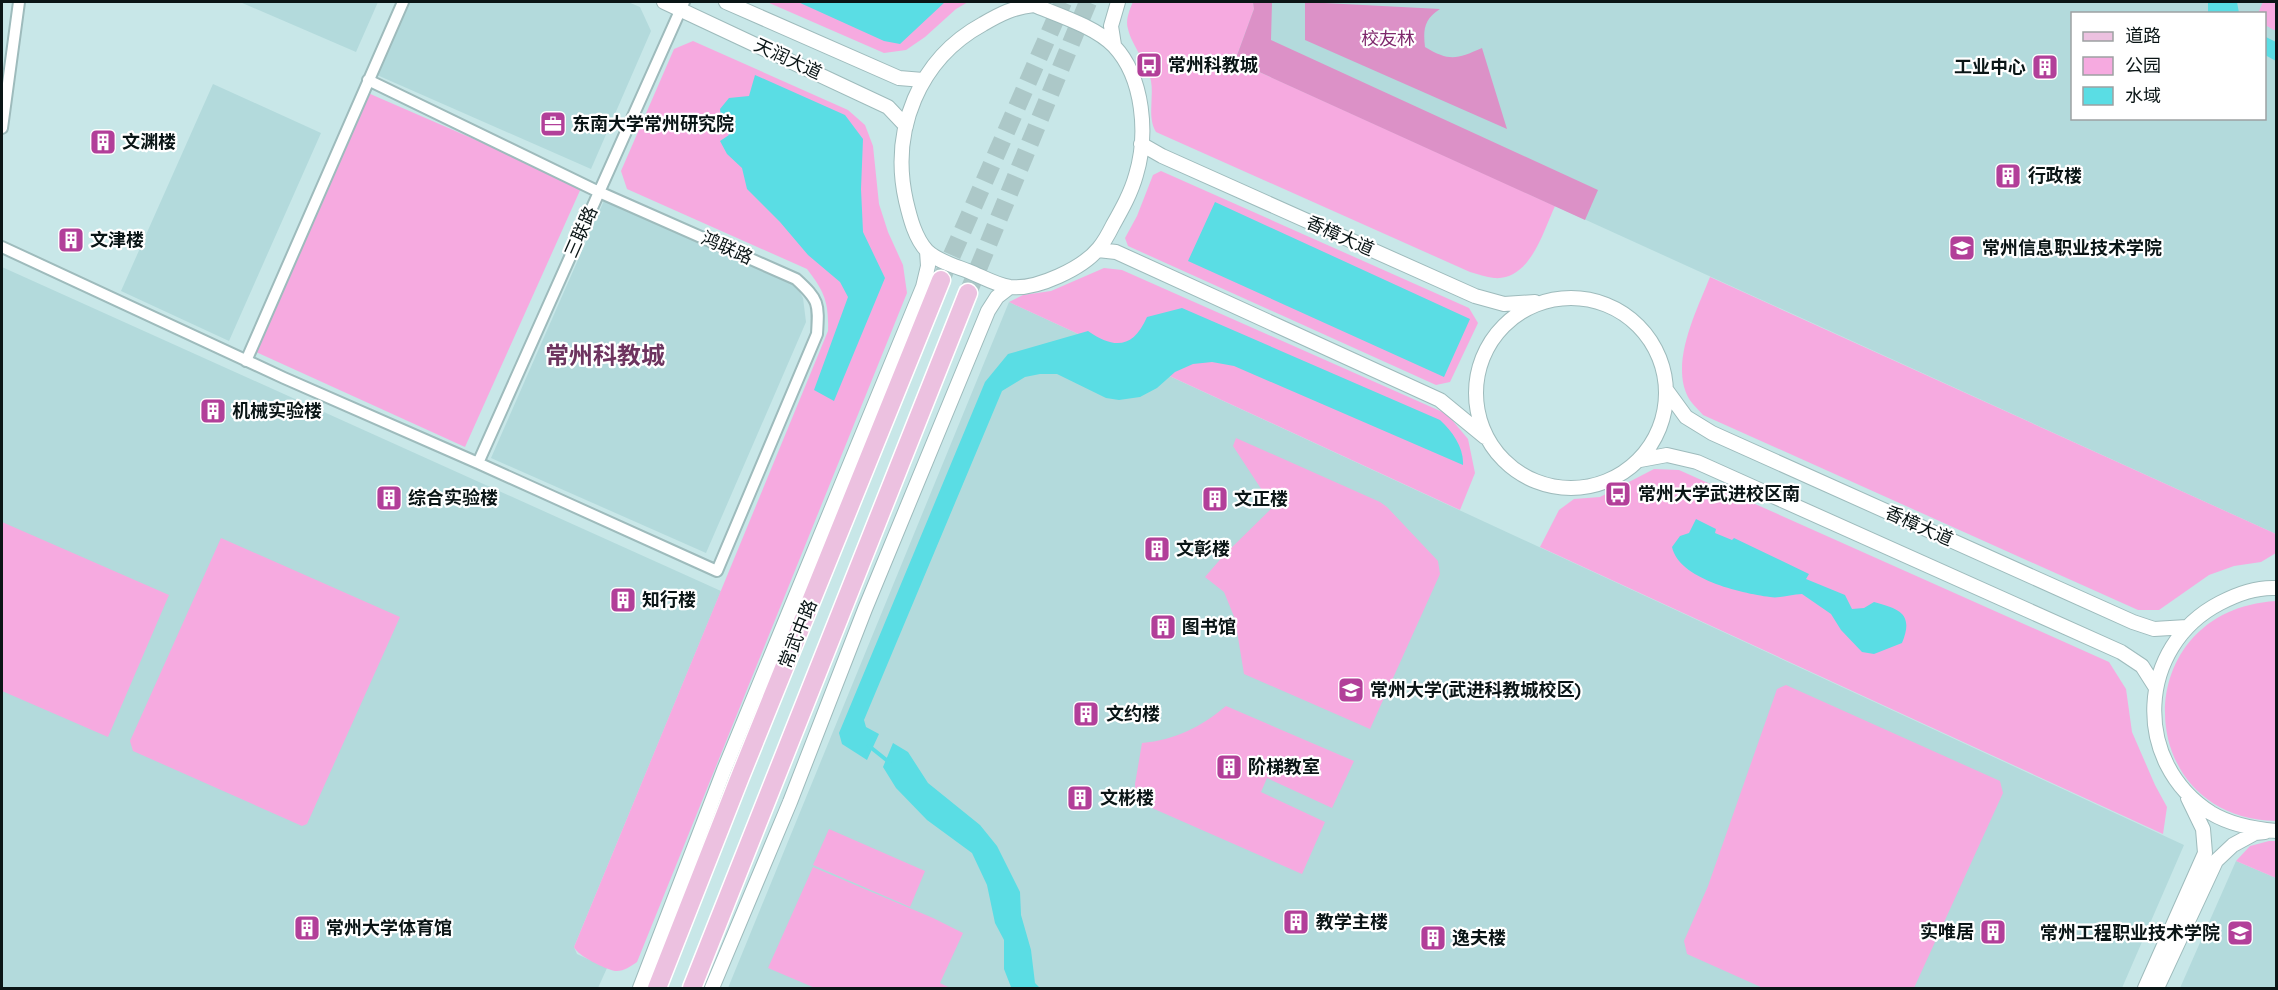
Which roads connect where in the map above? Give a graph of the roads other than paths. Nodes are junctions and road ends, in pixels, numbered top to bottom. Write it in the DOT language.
graph roads {
  1 [pos="20,2"];
  2 [pos="403,2"];
  3 [pos="664,2"];
  4 [pos="726,2"];
  5 [pos="1118,2"];
  6 [pos="1024,4"];
  7 [pos="682,5"];
  8 [pos="1114,45"];
  9 [pos="368,80"];
  10 [pos="923,80"];
  11 [pos="906,126"];
  12 [pos="2,128"];
  13 [pos="1141,144"];
  14 [pos="599,192"];
  15 [pos="2,247"];
  16 [pos="1098,250"];
  17 [pos="927,251"];
  18 [pos="941,280"];
  19 [pos="1010,287"];
  20 [pos="968,293"];
  21 [pos="1546,302"];
  22 [pos="246,360"];
  23 [pos="1667,391"];
  24 [pos="1486,438"];
  25 [pos="1640,459"];
  26 [pos="478,463"];
  27 [pos="2277,588"];
  28 [pos="2187,627"];
  29 [pos="2156,688"];
  30 [pos="2181,786"];
  31 [pos="2277,831"];
  32 [pos="640,988"];
  33 [pos="657,988"];
  34 [pos="692,988"];
  35 [pos="712,988"];
  36 [pos="2145,988"];
  37 [pos="2157,988"];
  1 -- 12 [label="street"];
  2 -- 9 [label="street"];
  3 -- 7 [label="street, 天润大道"];
  4 -- 10 [label="street, 天润大道"];
  5 -- 8 [label="street"];
  6 -- 8 [label="street"];
  6 -- 10 [label="street"];
  7 -- 11 [label="street, 天润大道"];
  7 -- 14 [label="street, 三联路"];
  8 -- 13 [label="street"];
  9 -- 14 [label="street, 鸿联路"];
  9 -- 22 [label="street"];
  10 -- 11 [label="street"];
  11 -- 17 [label="street"];
  13 -- 16 [label="street"];
  13 -- 21 [label="street, 香樟大道"];
  14 -- 26 [label="street, 三联路"];
  14 -- 26 [label="street, 鸿联路"];
  15 -- 22 [label="street"];
  16 -- 19 [label="street"];
  16 -- 24 [label="street"];
  17 -- 19 [label="street"];
  17 -- 32 [label="street"];
  18 -- 33 [label="main road, 常武中路"];
  19 -- 35 [label="street"];
  20 -- 34 [label="main road, 常武中路"];
  21 -- 23 [label="street"];
  21 -- 24 [label="street"];
  22 -- 26 [label="street"];
  23 -- 25 [label="street"];
  23 -- 28 [label="street, 香樟大道"];
  24 -- 25 [label="street"];
  25 -- 29 [label="street, 香樟大道"];
  27 -- 28 [label="street"];
  28 -- 29 [label="street"];
  29 -- 30 [label="street"];
  30 -- 31 [label="street"];
  30 -- 36 [label="street"];
  31 -- 37 [label="street"];
}
